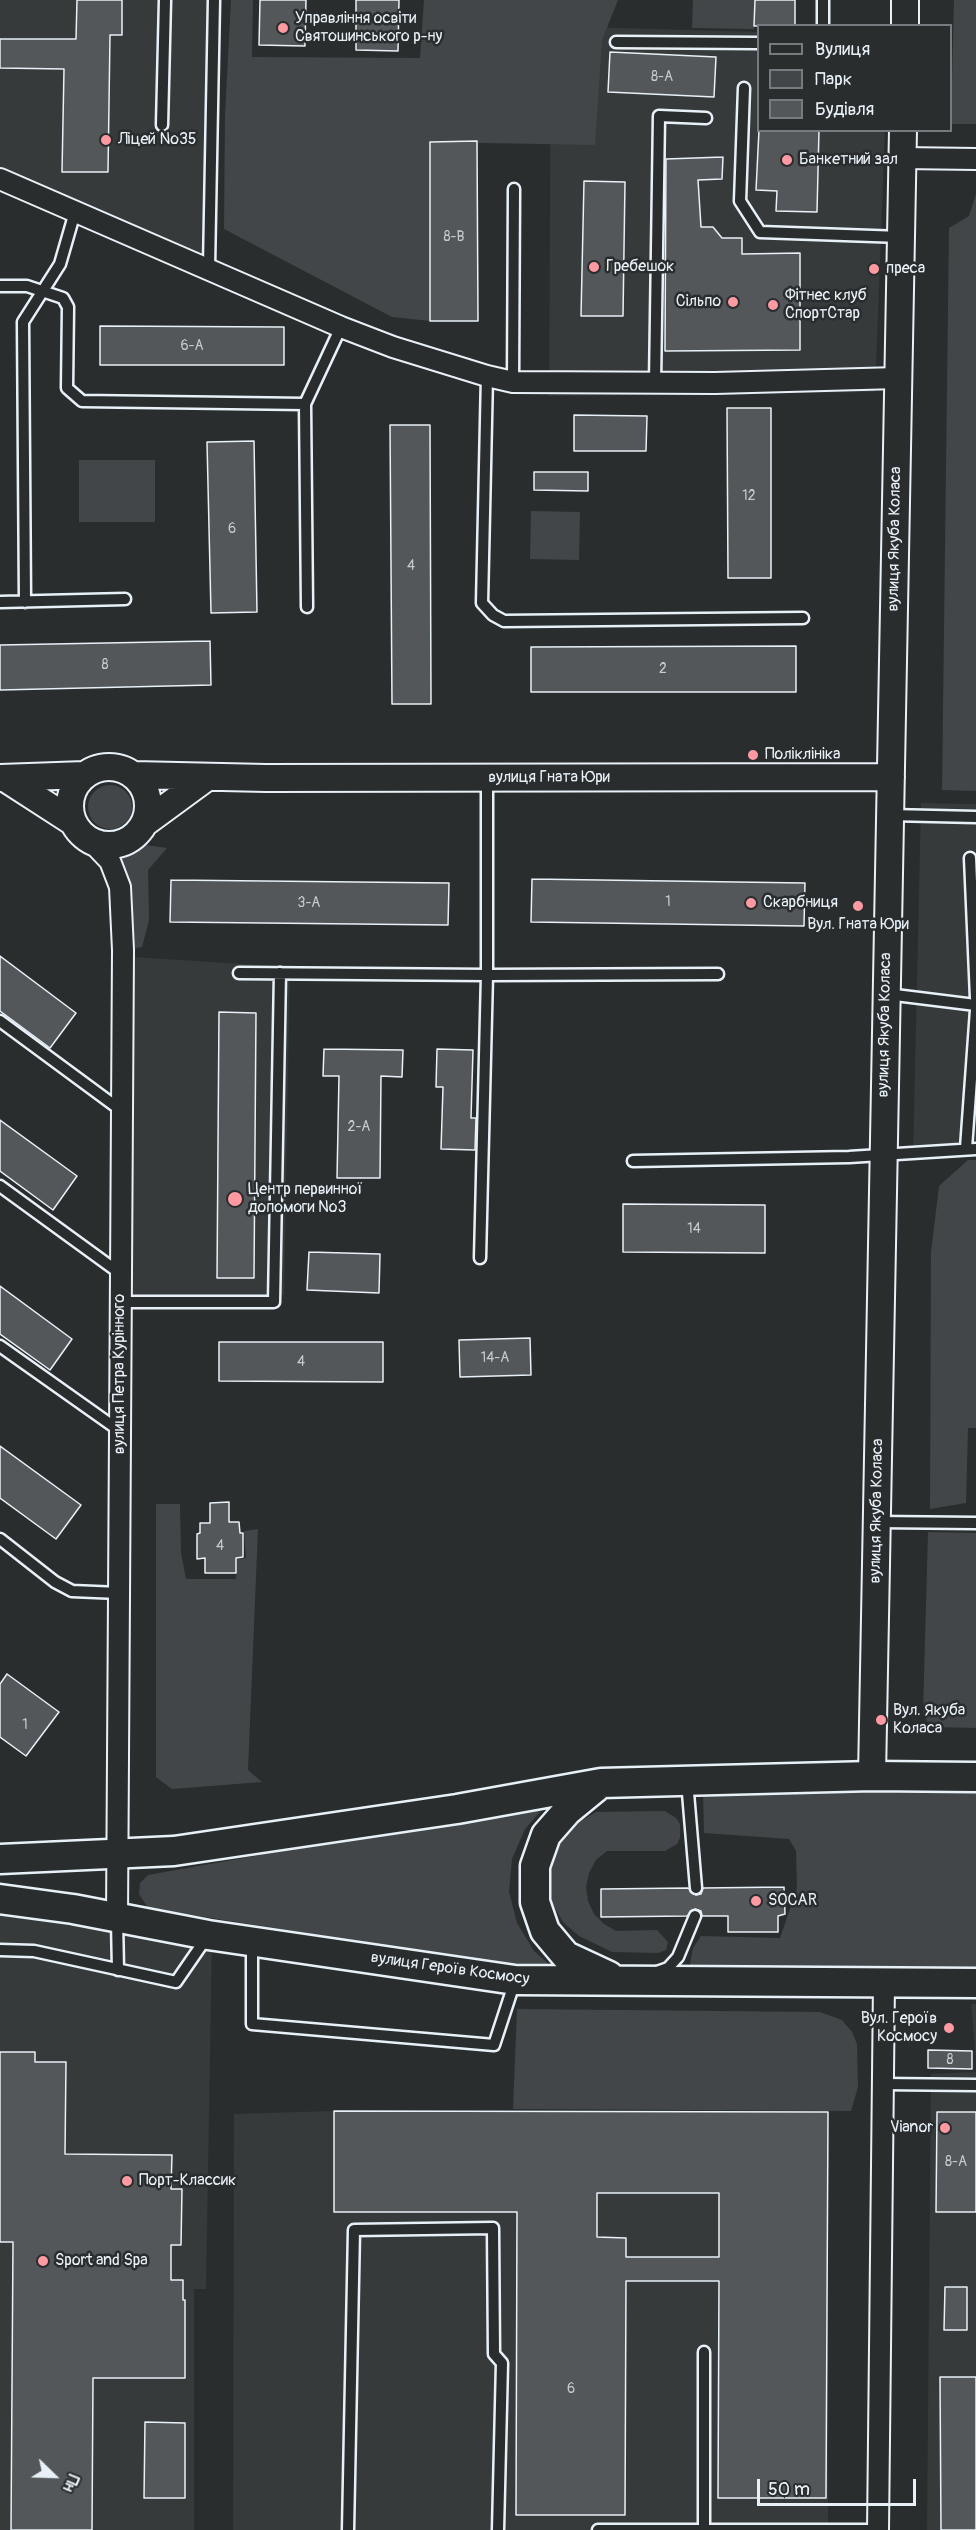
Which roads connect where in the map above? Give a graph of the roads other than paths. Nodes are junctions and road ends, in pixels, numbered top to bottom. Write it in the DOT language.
graph roads {
  1 [pos="165,0"];
  2 [pos="214,0"];
  3 [pos="823,0"];
  4 [pos="905,0"];
  5 [pos="823,24"];
  6 [pos="905,24"];
  7 [pos="616,42"];
  8 [pos="757,43"];
  9 [pos="744,88"];
  10 [pos="705,118"];
  11 [pos="162,125"];
  12 [pos="903,132"];
  13 [pos="902,158"];
  14 [pos="976,159"];
  15 [pos="0,179"];
  16 [pos="514,189"];
  17 [pos="75,213"];
  18 [pos="901,237"];
  19 [pos="209,267"];
  20 [pos="0,286"];
  21 [pos="45,290"];
  22 [pos="341,327"];
  23 [pos="487,376"];
  24 [pos="898,378"];
  25 [pos="513,382"];
  26 [pos="655,382"];
  27 [pos="305,404"];
  28 [pos="125,599"];
  29 [pos="0,602"];
  30 [pos="25,602"];
  31 [pos="307,607"];
  32 [pos="803,618"];
  33 [pos="85,775"];
  34 [pos="134,775"];
  35 [pos="891,777"];
  36 [pos="2,778"];
  37 [pos="207,778"];
  38 [pos="487,778"];
  39 [pos="889,815"];
  40 [pos="976,817"];
  41 [pos="73,822"];
  42 [pos="146,822"];
  43 [pos="91,841"];
  44 [pos="970,858"];
  45 [pos="239,973"];
  46 [pos="280,973"];
  47 [pos="718,974"];
  48 [pos="486,975"];
  49 [pos="886,994"];
  50 [pos="976,998"];
  51 [pos="976,1005"];
  52 [pos="976,1010"];
  53 [pos="0,1021"];
  54 [pos="122,1111"];
  55 [pos="971,1149"];
  56 [pos="883,1155"];
  57 [pos="633,1161"];
  58 [pos="0,1186"];
  59 [pos="480,1258"];
  60 [pos="121,1274"];
  61 [pos="121,1302"];
  62 [pos="0,1346"];
  63 [pos="120,1431"];
  64 [pos="876,1522"];
  65 [pos="976,1523"];
  66 [pos="0,1539"];
  67 [pos="119,1593"];
  68 [pos="872,1776"];
  69 [pos="976,1777"];
  70 [pos="687,1781"];
  71 [pos="601,1783"];
  72 [pos="118,1855"];
  73 [pos="0,1858"];
  74 [pos="696,1888"];
  75 [pos="0,1899"];
  76 [pos="695,1916"];
  77 [pos="117,1917"];
  78 [pos="208,1935"];
  79 [pos="252,1941"];
  80 [pos="0,1950"];
  81 [pos="118,1970"];
  82 [pos="515,1980"];
  83 [pos="632,1983"];
  84 [pos="884,1983"];
  85 [pos="976,1983"];
  86 [pos="882,2084"];
  87 [pos="976,2085"];
  88 [pos="704,2352"];
  89 [pos="348,2530"];
  90 [pos="498,2530"];
  91 [pos="598,2530"];
  92 [pos="704,2530"];
  93 [pos="878,2530"];
  1 -- 11 [label="lane"];
  2 -- 19 [label="lane"];
  3 -- 5 [label="lane"];
  4 -- 6 [label="street"];
  7 -- 8 [label="lane"];
  9 -- 18 [label="lane"];
  10 -- 26 [label="lane"];
  12 -- 13 [label="street, вулиця Якуба Коласа"];
  13 -- 14 [label="street"];
  13 -- 18 [label="street, вулиця Якуба Коласа"];
  15 -- 17 [label="street"];
  16 -- 25 [label="lane"];
  17 -- 19 [label="street"];
  17 -- 21 [label="lane"];
  18 -- 24 [label="street, вулиця Якуба Коласа"];
  19 -- 22 [label="street"];
  20 -- 21 [label="lane"];
  21 -- 27 [label="lane"];
  21 -- 30 [label="lane"];
  22 -- 23 [label="street"];
  22 -- 27 [label="lane"];
  23 -- 25 [label="street"];
  23 -- 32 [label="lane"];
  24 -- 26 [label="street"];
  24 -- 35 [label="street, вулиця Якуба Коласа"];
  25 -- 26 [label="street"];
  27 -- 31 [label="lane"];
  28 -- 30 [label="lane"];
  29 -- 30 [label="lane"];
  33 -- 34 [label="street"];
  33 -- 36 [label="street"];
  33 -- 41 [label="street"];
  34 -- 37 [label="street, вулиця Гната Юри"];
  34 -- 42 [label="street"];
  35 -- 38 [label="street, вулиця Гната Юри"];
  35 -- 39 [label="street, вулиця Якуба Коласа"];
  36 -- 41 [label="street"];
  37 -- 38 [label="street, вулиця Гната Юри"];
  37 -- 42 [label="street"];
  38 -- 48 [label="lane"];
  39 -- 40 [label="lane"];
  39 -- 49 [label="street, вулиця Якуба Коласа"];
  41 -- 43 [label="street"];
  42 -- 43 [label="street"];
  43 -- 54 [label="street, вулиця Петра Курінного"];
  44 -- 50 [label="lane"];
  45 -- 46 [label="lane"];
  46 -- 48 [label="lane"];
  46 -- 61 [label="lane"];
  47 -- 48 [label="lane"];
  48 -- 59 [label="lane"];
  49 -- 51 [label="lane"];
  49 -- 56 [label="street, вулиця Якуба Коласа"];
  52 -- 55 [label="lane"];
  53 -- 54 [label="lane"];
  54 -- 60 [label="street, вулиця Петра Курінного"];
  55 -- 56 [label="lane"];
  56 -- 57 [label="lane"];
  56 -- 64 [label="street, вулиця Якуба Коласа"];
  58 -- 60 [label="lane"];
  60 -- 61 [label="street, вулиця Петра Курінного"];
  61 -- 63 [label="street, вулиця Петра Курінного"];
  62 -- 63 [label="lane"];
  63 -- 67 [label="street, вулиця Петра Курінного"];
  64 -- 65 [label="lane"];
  64 -- 68 [label="street, вулиця Якуба Коласа"];
  66 -- 67 [label="lane"];
  67 -- 72 [label="street, вулиця Петра Курінного"];
  68 -- 69 [label="main road"];
  68 -- 70 [label="main road"];
  70 -- 71 [label="main road"];
  70 -- 74 [label="lane"];
  71 -- 72 [label="main road"];
  71 -- 83 [label="main road"];
  72 -- 73 [label="main road"];
  72 -- 77 [label="street, вулиця Петра Курінного"];
  75 -- 77 [label="main road, вулиця Героїв Космосу"];
  76 -- 83 [label="lane"];
  77 -- 78 [label="main road, вулиця Героїв Космосу"];
  77 -- 81 [label="lane"];
  78 -- 79 [label="main road, вулиця Героїв Космосу"];
  78 -- 81 [label="lane"];
  79 -- 82 [label="main road, вулиця Героїв Космосу"];
  79 -- 82 [label="lane"];
  80 -- 81 [label="lane"];
  82 -- 83 [label="main road, вулиця Героїв Космосу"];
  83 -- 84 [label="main road, вулиця Героїв Космосу"];
  84 -- 85 [label="main road, вулиця Героїв Космосу"];
  84 -- 86 [label="street"];
  86 -- 87 [label="lane"];
  86 -- 93 [label="street"];
  88 -- 92 [label="lane"];
  89 -- 90 [label="lane"];
  91 -- 92 [label="lane"];
  92 -- 93 [label="lane"];
}
